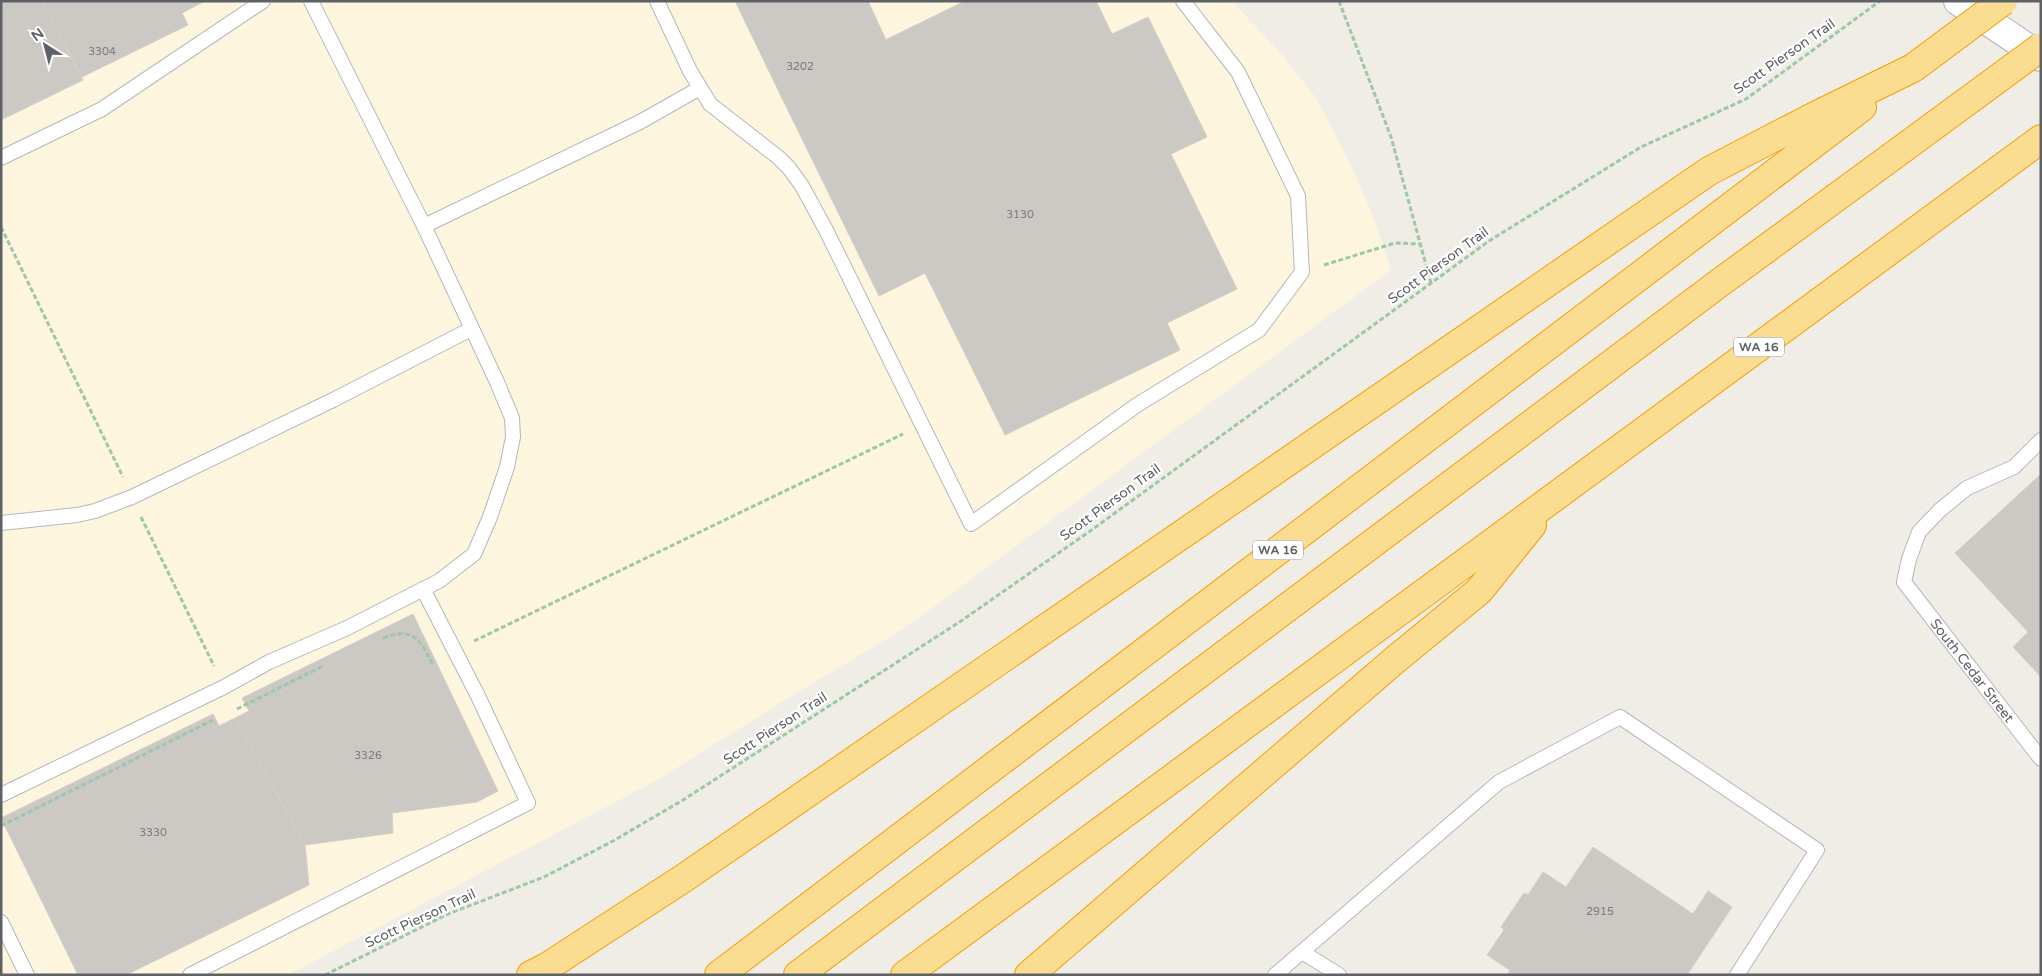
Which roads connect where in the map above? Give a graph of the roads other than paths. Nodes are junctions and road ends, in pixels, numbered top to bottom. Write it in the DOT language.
graph roads {
  1 [pos="263,1"];
  2 [pos="311,1"];
  3 [pos="657,1"];
  4 [pos="1183,1"];
  5 [pos="1958,1"];
  6 [pos="2003,1"];
  7 [pos="2041,46"];
  8 [pos="2041,57"];
  9 [pos="700,88"];
  10 [pos="1825,120"];
  11 [pos="2041,138"];
  12 [pos="1,158"];
  13 [pos="424,226"];
  14 [pos="471,329"];
  15 [pos="2041,440"];
  16 [pos="1555,497"];
  17 [pos="1,523"];
  18 [pos="424,589"];
  19 [pos="2041,759"];
  20 [pos="1,794"];
  21 [pos="1,922"];
  22 [pos="1302,952"];
  23 [pos="27,975"];
  24 [pos="190,975"];
  25 [pos="532,975"];
  26 [pos="719,975"];
  27 [pos="798,975"];
  28 [pos="905,975"];
  29 [pos="1029,975"];
  30 [pos="1275,975"];
  31 [pos="1339,975"];
  32 [pos="1737,975"];
  1 -- 12 [label="lane"];
  2 -- 13 [label="lane"];
  3 -- 9 [label="lane"];
  4 -- 9 [label="lane"];
  5 -- 8 [label="main road"];
  6 -- 10 [label="highway, bridge"];
  7 -- 27 [label="highway, bridge"];
  9 -- 13 [label="lane"];
  10 -- 25 [label="highway"];
  10 -- 26 [label="highway, WA 16"];
  11 -- 16 [label="highway, WA 16"];
  13 -- 14 [label="lane"];
  14 -- 17 [label="lane"];
  14 -- 18 [label="lane"];
  15 -- 19 [label="lane, South Cedar Street"];
  16 -- 28 [label="highway, WA 16"];
  16 -- 29 [label="highway"];
  18 -- 20 [label="lane"];
  18 -- 24 [label="lane"];
  21 -- 23 [label="lane"];
  22 -- 30 [label="lane"];
  22 -- 31 [label="lane"];
  22 -- 32 [label="lane"];
}
